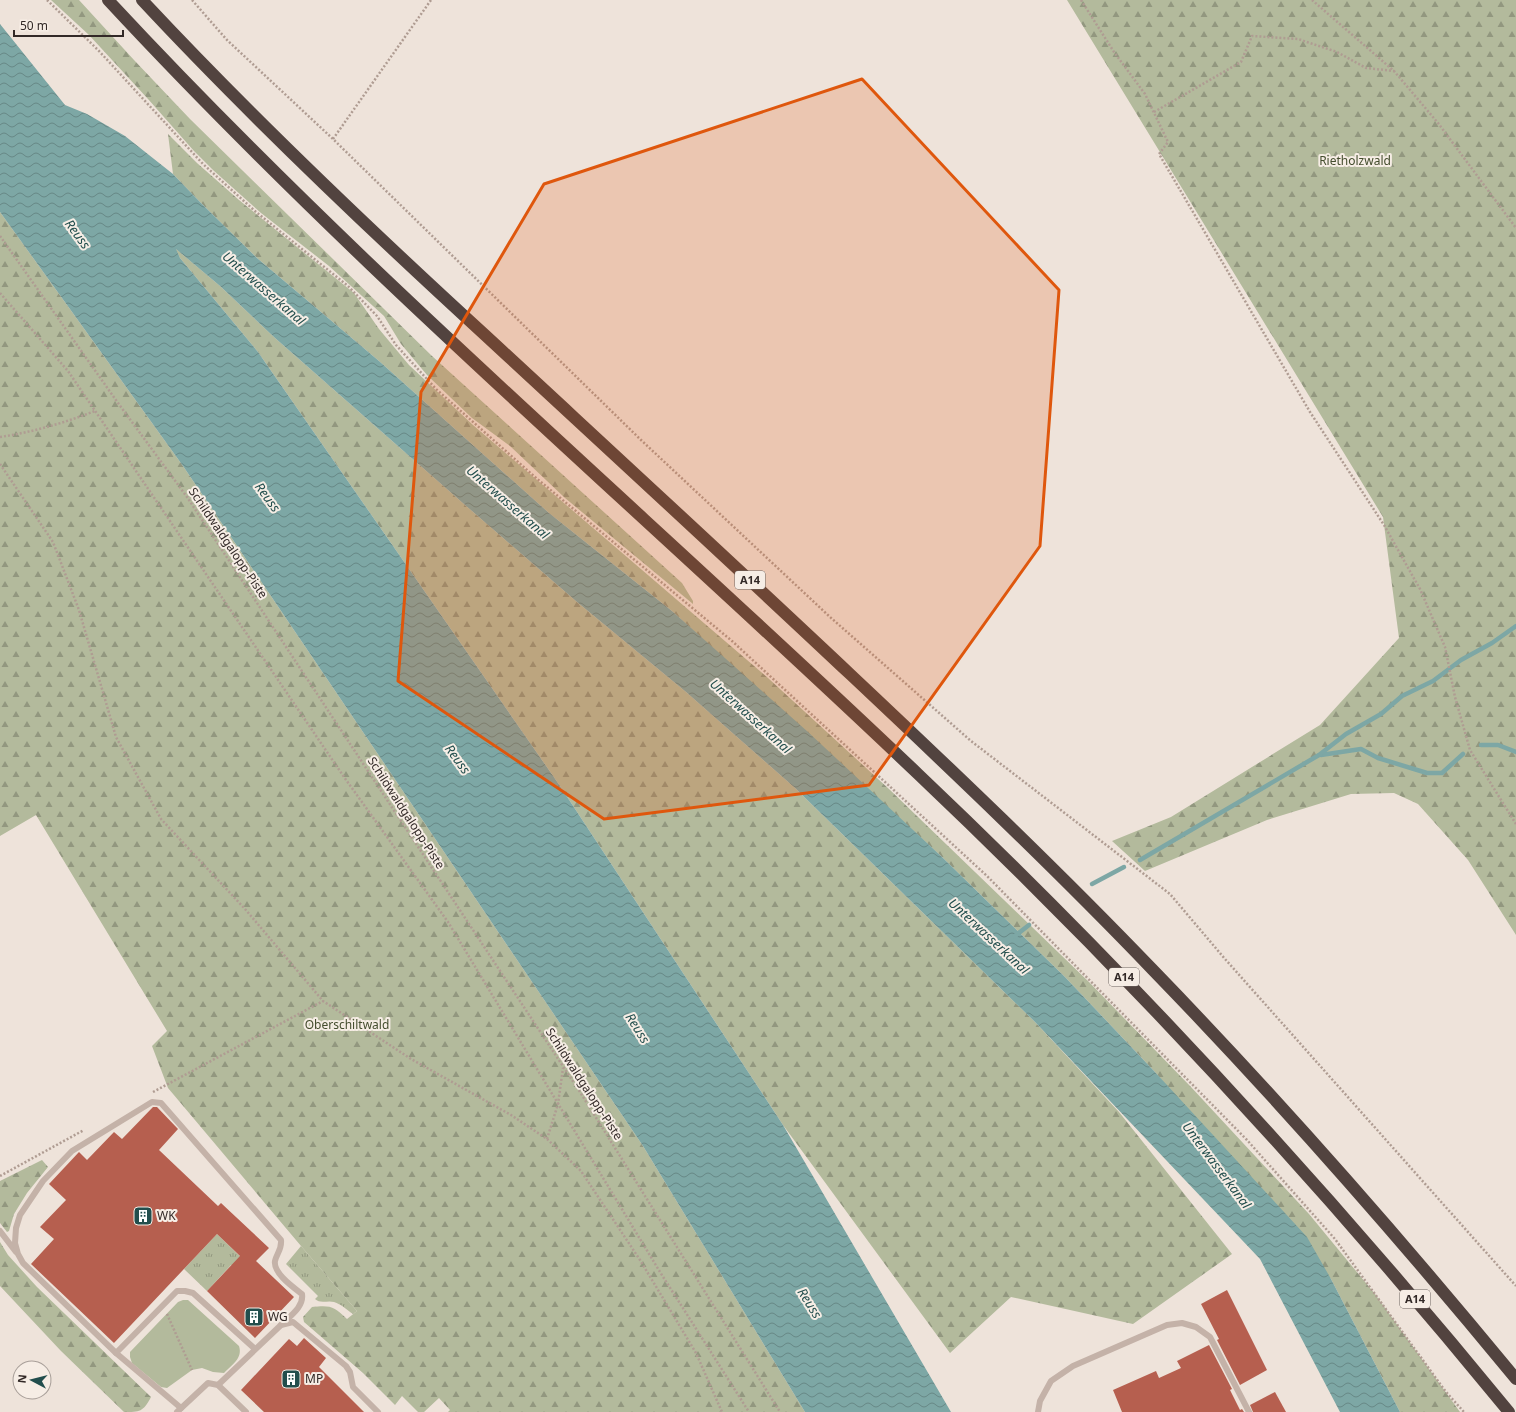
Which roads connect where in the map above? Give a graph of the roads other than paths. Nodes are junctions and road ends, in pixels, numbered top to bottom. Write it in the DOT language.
graph roads {
  1 [pos="108,0"];
  2 [pos="142,0"];
  3 [pos="0,1231"];
  4 [pos="18,1254"];
  5 [pos="281,1325"];
  6 [pos="256,1349"];
  7 [pos="116,1353"];
  8 [pos="1516,1379"];
  9 [pos="218,1385"];
  10 [pos="179,1410"];
  11 [pos="246,1412"];
  12 [pos="378,1412"];
  13 [pos="1038,1412"];
  14 [pos="1249,1412"];
  15 [pos="1509,1412"];
  1 -- 15 [label="highway, A14"];
  2 -- 8 [label="highway, A14"];
  3 -- 4 [label="lane"];
  4 -- 5 [label="lane"];
  4 -- 7 [label="lane"];
  5 -- 6 [label="lane"];
  5 -- 12 [label="lane"];
  6 -- 7 [label="lane"];
  6 -- 9 [label="lane"];
  7 -- 10 [label="lane"];
  9 -- 10 [label="lane"];
  9 -- 11 [label="lane"];
  13 -- 14 [label="lane"];
}
